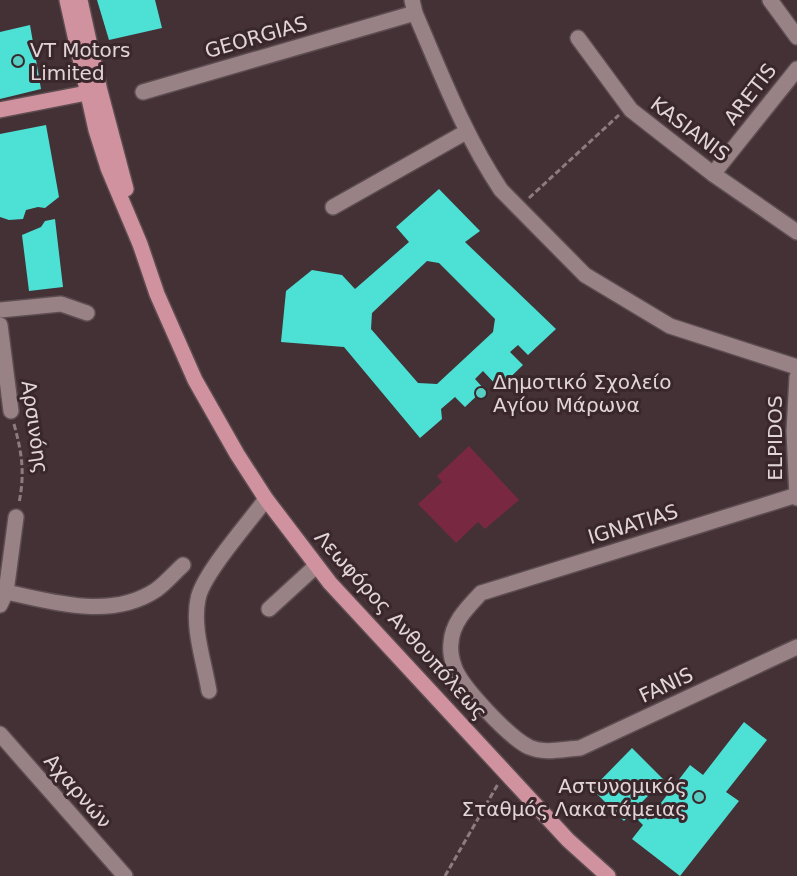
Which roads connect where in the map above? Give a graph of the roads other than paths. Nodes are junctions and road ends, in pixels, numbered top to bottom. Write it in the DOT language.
graph roads {
  1 [pos="67,0"];
  2 [pos="80,0"];
  3 [pos="770,0"];
  4 [pos="413,6"];
  5 [pos="797,36"];
  6 [pos="578,38"];
  7 [pos="797,69"];
  8 [pos="94,92"];
  9 [pos="143,92"];
  10 [pos="0,110"];
  11 [pos="466,132"];
  12 [pos="713,174"];
  13 [pos="333,207"];
  14 [pos="797,232"];
  15 [pos="0,310"];
  16 [pos="87,313"];
  17 [pos="0,325"];
  18 [pos="797,367"];
  19 [pos="797,378"];
  20 [pos="11,411"];
  21 [pos="797,497"];
  22 [pos="266,499"];
  23 [pos="16,517"];
  24 [pos="183,565"];
  25 [pos="316,566"];
  26 [pos="3,599"];
  27 [pos="269,609"];
  28 [pos="797,647"];
  29 [pos="209,691"];
  30 [pos="0,734"];
  31 [pos="550,751"];
  32 [pos="125,876"];
  33 [pos="608,876"];
  1 -- 8 [label="main road, Λεωφόρος Ανθουπόλεως"];
  2 -- 8 [label="main road"];
  3 -- 5 [label="street"];
  4 -- 9 [label="street, GEORGIAS"];
  4 -- 11 [label="street"];
  6 -- 12 [label="street, KASIANIS"];
  7 -- 12 [label="street, ARETIS"];
  8 -- 10 [label="main road"];
  8 -- 22 [label="main road, Λεωφόρος Ανθουπόλεως"];
  11 -- 13 [label="street"];
  11 -- 18 [label="street"];
  12 -- 14 [label="street, KASIANIS"];
  15 -- 16 [label="street"];
  17 -- 20 [label="street, Αρσινόης"];
  19 -- 21 [label="street, ELPIDOS"];
  21 -- 31 [label="street, IGNATIAS"];
  22 -- 25 [label="main road, Λεωφόρος Ανθουπόλεως"];
  22 -- 29 [label="street"];
  23 -- 26 [label="street"];
  24 -- 26 [label="street"];
  25 -- 27 [label="street"];
  25 -- 33 [label="main road, Λεωφόρος Ανθουπόλεως"];
  28 -- 31 [label="street, FANIS"];
  30 -- 32 [label="street, Αχαρνών"];
}
